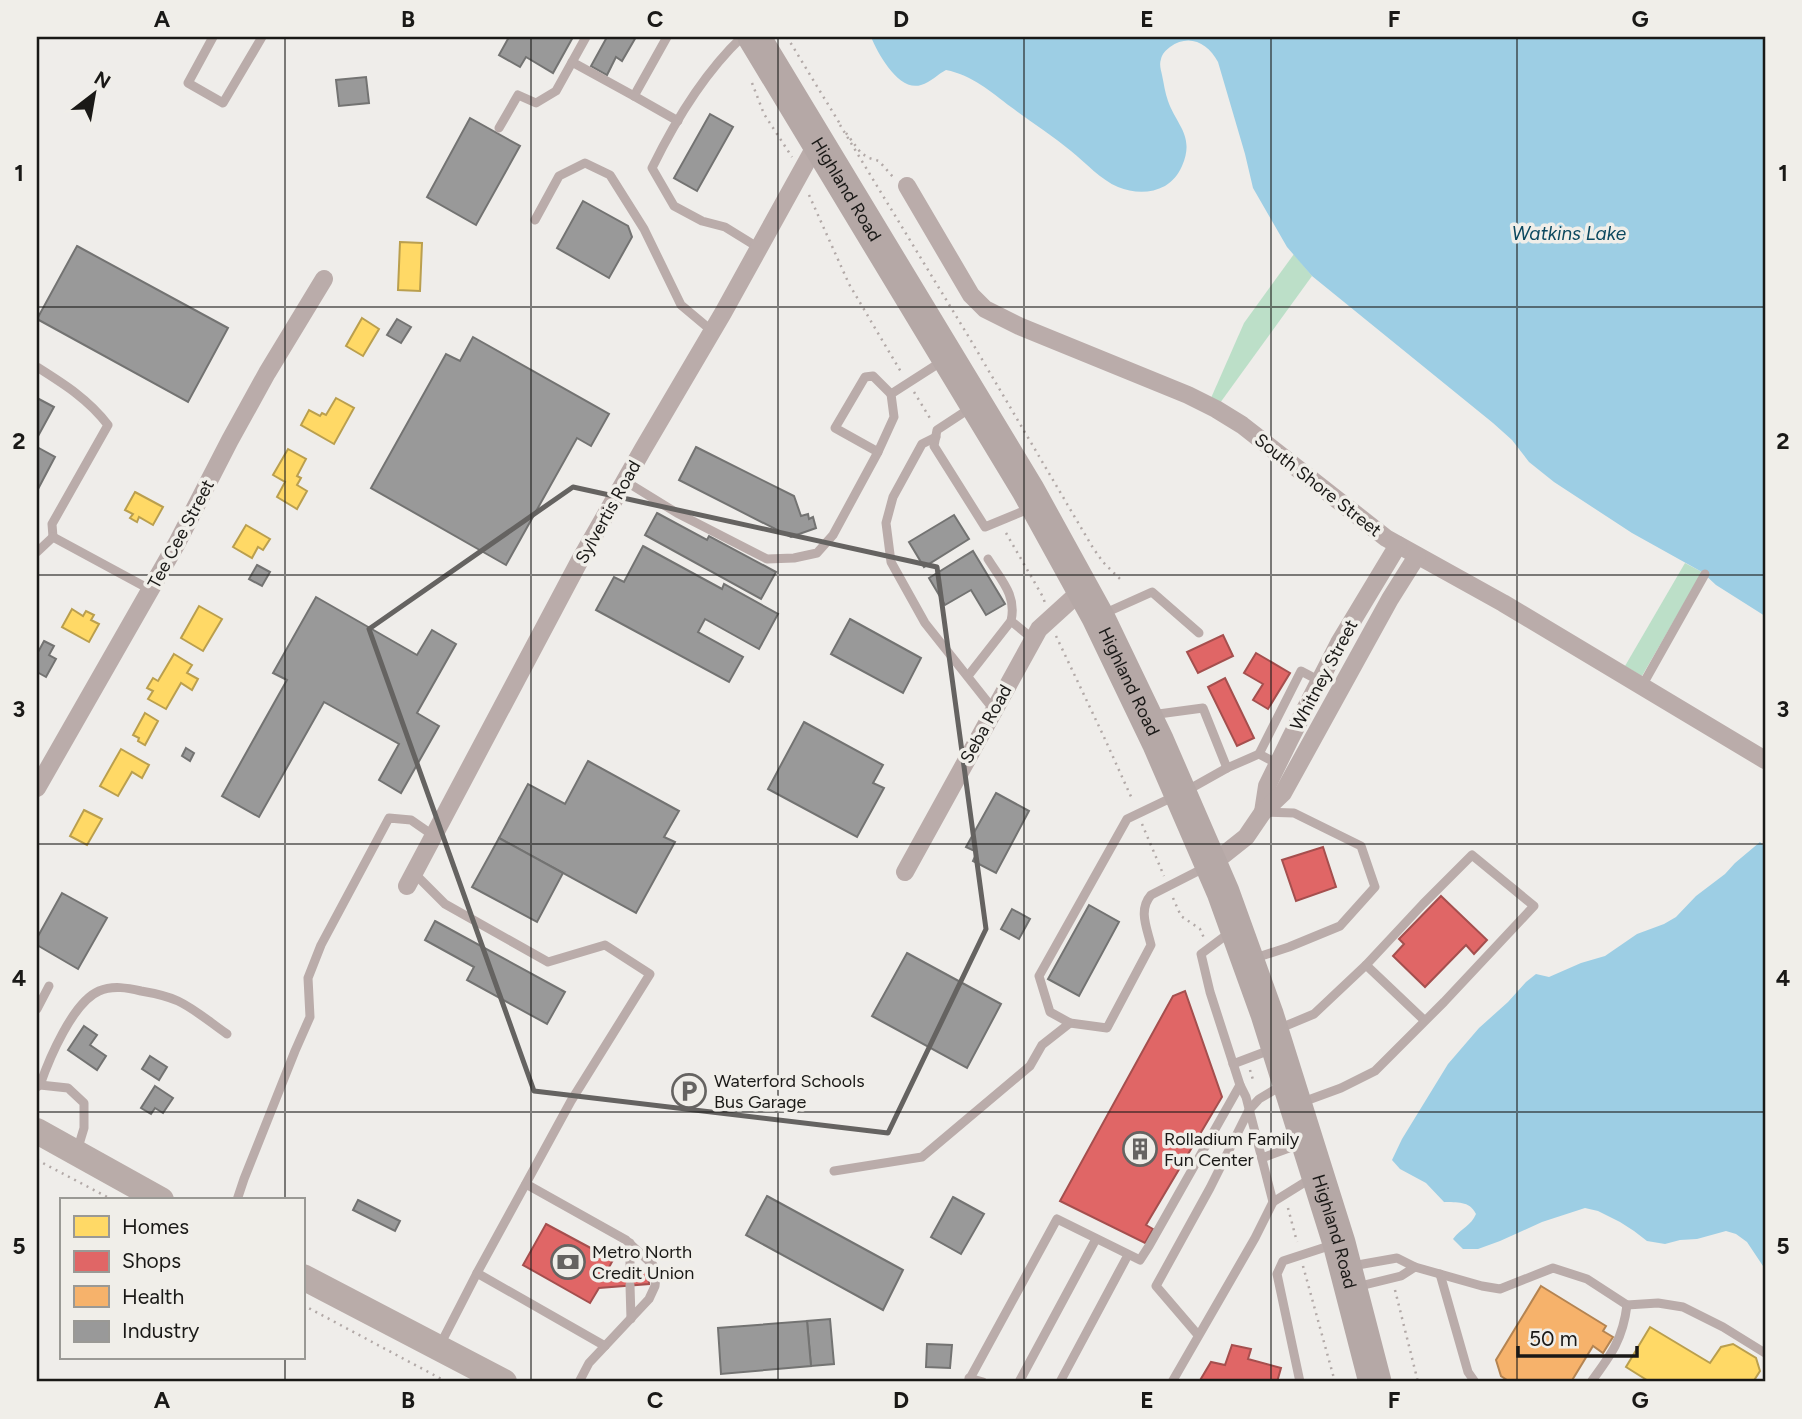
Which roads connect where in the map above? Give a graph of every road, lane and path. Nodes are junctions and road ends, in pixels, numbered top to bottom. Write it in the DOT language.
graph roads {
  1 [pos="213,37"];
  2 [pos="262,37"];
  3 [pos="586,37"];
  4 [pos="667,37"];
  5 [pos="742,37"];
  6 [pos="754,37"];
  7 [pos="787,37"];
  8 [pos="572,62"];
  9 [pos="751,81"];
  10 [pos="634,96"];
  11 [pos="678,121"];
  12 [pos="499,128"];
  13 [pos="829,134"];
  14 [pos="800,175"];
  15 [pos="907,186"];
  16 [pos="535,220"];
  17 [pos="759,248"];
  18 [pos="324,279"];
  19 [pos="712,331"];
  20 [pos="948,357"];
  21 [pos="37,367"];
  22 [pos="908,383"];
  23 [pos="891,394"];
  24 [pos="977,404"];
  25 [pos="936,433"];
  26 [pos="878,452"];
  27 [pos="625,481"];
  28 [pos="1037,506"];
  29 [pos="996,522"];
  30 [pos="53,537"];
  31 [pos="1398,545"];
  32 [pos="37,552"];
  33 [pos="1418,556"];
  34 [pos="988,559"];
  35 [pos="1705,574"];
  36 [pos="1121,580"];
  37 [pos="151,590"];
  38 [pos="1091,603"];
  39 [pos="1358,611"];
  40 [pos="1049,619"];
  41 [pos="1011,621"];
  42 [pos="1377,622"];
  43 [pos="1199,633"];
  44 [pos="1033,639"];
  45 [pos="968,676"];
  46 [pos="1321,678"];
  47 [pos="1342,686"];
  48 [pos="1642,686"];
  49 [pos="994,710"];
  50 [pos="1146,716"];
  51 [pos="1259,754"];
  52 [pos="1765,760"];
  53 [pos="1278,764"];
  54 [pos="1227,768"];
  55 [pos="37,788"];
  56 [pos="1181,793"];
  57 [pos="1263,812"];
  58 [pos="1138,813"];
  59 [pos="434,836"];
  60 [pos="1212,864"];
  61 [pos="905,872"];
  62 [pos="410,879"];
  63 [pos="1166,888"];
  64 [pos="1236,928"];
  65 [pos="1208,949"];
  66 [pos="1248,960"];
  67 [pos="1366,965"];
  68 [pos="49,986"];
  69 [pos="37,1009"];
  70 [pos="1424,1020"];
  71 [pos="1070,1023"];
  72 [pos="227,1034"];
  73 [pos="1275,1039"];
  74 [pos="1246,1059"];
  75 [pos="1233,1064"];
  76 [pos="1240,1085"];
  77 [pos="38,1086"];
  78 [pos="1292,1093"];
  79 [pos="1259,1099"];
  80 [pos="1249,1110"];
  81 [pos="37,1131"];
  82 [pos="1307,1141"];
  83 [pos="76,1153"];
  84 [pos="1262,1158"];
  85 [pos="37,1160"];
  86 [pos="834,1171"];
  87 [pos="1317,1175"];
  88 [pos="526,1184"];
  89 [pos="1285,1194"];
  90 [pos="109,1198"];
  91 [pos="157,1198"];
  92 [pos="238,1198"];
  93 [pos="1273,1202"];
  94 [pos="1096,1239"];
  95 [pos="629,1243"];
  96 [pos="1128,1255"];
  97 [pos="1300,1255"];
  98 [pos="1345,1266"];
  99 [pos="1415,1267"];
  100 [pos="630,1271"];
  101 [pos="477,1273"];
  102 [pos="1440,1274"];
  103 [pos="304,1278"];
  104 [pos="1393,1284"];
  105 [pos="630,1285"];
  106 [pos="1627,1305"];
  107 [pos="304,1306"];
  108 [pos="631,1319"];
  109 [pos="1198,1335"];
  110 [pos="605,1346"];
  111 [pos="438,1348"];
  112 [pos="1765,1353"];
  113 [pos="1594,1379"];
  114 [pos="968,1380"];
  115 [pos="447,1382"];
  116 [pos="504,1382"];
  117 [pos="579,1382"];
  118 [pos="983,1382"];
  119 [pos="1019,1382"];
  120 [pos="1060,1382"];
  121 [pos="1172,1382"];
  122 [pos="1300,1382"];
  123 [pos="1335,1382"];
  124 [pos="1375,1382"];
  125 [pos="1418,1382"];
  126 [pos="1475,1382"];
  127 [pos="1606,1382"];
  1 -- 2 [label="lane"];
  3 -- 8 [label="lane"];
  4 -- 10 [label="lane"];
  5 -- 11 [label="lane"];
  6 -- 13 [label="highway, Highland Road"];
  7 -- 13 [label="path"];
  8 -- 10 [label="lane"];
  8 -- 12 [label="lane"];
  9 -- 14 [label="path"];
  10 -- 11 [label="lane"];
  11 -- 17 [label="lane"];
  13 -- 14 [label="street, Sylvertis Road"];
  13 -- 15 [label="path"];
  13 -- 20 [label="highway, Highland Road"];
  13 -- 36 [label="path"];
  14 -- 17 [label="street, Sylvertis Road"];
  14 -- 22 [label="path"];
  15 -- 31 [label="street, South Shore Street"];
  16 -- 19 [label="lane"];
  17 -- 19 [label="street, Sylvertis Road"];
  18 -- 37 [label="street, Tee Cee Street"];
  19 -- 27 [label="street, Sylvertis Road"];
  20 -- 22 [label="lane"];
  20 -- 24 [label="highway, Highland Road"];
  21 -- 30 [label="lane"];
  22 -- 23 [label="lane"];
  22 -- 25 [label="path"];
  23 -- 26 [label="lane"];
  23 -- 26 [label="lane"];
  24 -- 25 [label="lane"];
  24 -- 28 [label="highway, Highland Road"];
  25 -- 29 [label="lane"];
  25 -- 45 [label="lane"];
  26 -- 27 [label="lane"];
  27 -- 59 [label="street, Sylvertis Road"];
  28 -- 29 [label="lane"];
  28 -- 38 [label="highway, Highland Road"];
  29 -- 40 [label="path"];
  30 -- 32 [label="lane"];
  30 -- 37 [label="lane"];
  31 -- 33 [label="street, South Shore Street"];
  31 -- 39 [label="street, Whitney Street"];
  33 -- 42 [label="street, Whitney Street"];
  33 -- 48 [label="street, South Shore Street"];
  34 -- 41 [label="lane"];
  35 -- 48 [label="lane"];
  37 -- 55 [label="street, Tee Cee Street"];
  38 -- 40 [label="street, Seba Road"];
  38 -- 43 [label="lane"];
  38 -- 50 [label="highway, Highland Road"];
  39 -- 42 [label="street"];
  39 -- 46 [label="street, Whitney Street"];
  40 -- 44 [label="street, Seba Road"];
  40 -- 58 [label="path"];
  41 -- 44 [label="lane"];
  41 -- 45 [label="lane"];
  42 -- 47 [label="street, Whitney Street"];
  44 -- 49 [label="street, Seba Road"];
  45 -- 49 [label="lane"];
  46 -- 47 [label="street"];
  46 -- 51 [label="lane"];
  46 -- 53 [label="street, Whitney Street"];
  47 -- 57 [label="street, Whitney Street"];
  48 -- 52 [label="street, South Shore Street"];
  49 -- 61 [label="street, Seba Road"];
  50 -- 54 [label="lane"];
  50 -- 56 [label="highway, Highland Road"];
  51 -- 53 [label="lane"];
  51 -- 54 [label="lane"];
  53 -- 57 [label="street, Whitney Street"];
  54 -- 56 [label="lane"];
  56 -- 58 [label="lane"];
  56 -- 60 [label="highway, Highland Road"];
  57 -- 60 [label="street, Whitney Street"];
  57 -- 66 [label="lane"];
  58 -- 63 [label="path"];
  58 -- 71 [label="lane"];
  59 -- 62 [label="street, Sylvertis Road"];
  59 -- 92 [label="lane"];
  60 -- 63 [label="lane"];
  60 -- 64 [label="highway, Highland Road"];
  62 -- 88 [label="lane"];
  63 -- 65 [label="path"];
  63 -- 71 [label="lane"];
  64 -- 65 [label="lane"];
  64 -- 66 [label="highway, Highland Road"];
  65 -- 75 [label="lane"];
  66 -- 73 [label="highway, Highland Road"];
  67 -- 70 [label="lane"];
  67 -- 70 [label="lane"];
  67 -- 73 [label="lane"];
  68 -- 69 [label="lane"];
  70 -- 78 [label="lane"];
  71 -- 86 [label="lane"];
  72 -- 77 [label="lane"];
  73 -- 74 [label="lane"];
  73 -- 78 [label="highway, Highland Road"];
  74 -- 75 [label="lane"];
  74 -- 79 [label="path"];
  75 -- 76 [label="lane"];
  76 -- 80 [label="lane"];
  76 -- 96 [label="lane"];
  77 -- 83 [label="lane"];
  78 -- 79 [label="lane"];
  78 -- 82 [label="highway, Highland Road"];
  79 -- 80 [label="lane"];
  80 -- 84 [label="lane"];
  80 -- 109 [label="lane"];
  81 -- 83 [label="street"];
  82 -- 84 [label="lane"];
  82 -- 87 [label="highway, Highland Road"];
  83 -- 91 [label="street"];
  84 -- 93 [label="lane"];
  85 -- 90 [label="path"];
  87 -- 89 [label="lane"];
  87 -- 98 [label="highway, Highland Road"];
  88 -- 95 [label="lane"];
  88 -- 101 [label="lane"];
  89 -- 93 [label="lane"];
  89 -- 97 [label="path"];
  93 -- 109 [label="lane"];
  94 -- 96 [label="lane"];
  94 -- 114 [label="lane"];
  94 -- 119 [label="lane"];
  95 -- 100 [label="lane"];
  95 -- 108 [label="lane"];
  96 -- 120 [label="lane"];
  97 -- 98 [label="lane"];
  97 -- 122 [label="lane"];
  97 -- 123 [label="path"];
  98 -- 99 [label="lane"];
  98 -- 99 [label="lane"];
  98 -- 124 [label="highway, Highland Road"];
  99 -- 102 [label="lane"];
  101 -- 110 [label="lane"];
  101 -- 111 [label="lane"];
  102 -- 106 [label="lane"];
  102 -- 126 [label="lane"];
  103 -- 111 [label="street"];
  104 -- 125 [label="path"];
  105 -- 108 [label="lane"];
  106 -- 112 [label="lane"];
  106 -- 113 [label="lane"];
  107 -- 115 [label="path"];
  108 -- 110 [label="lane"];
  109 -- 121 [label="lane"];
  110 -- 117 [label="lane"];
  111 -- 116 [label="street"];
  113 -- 127 [label="lane"];
  114 -- 118 [label="lane"];
}
